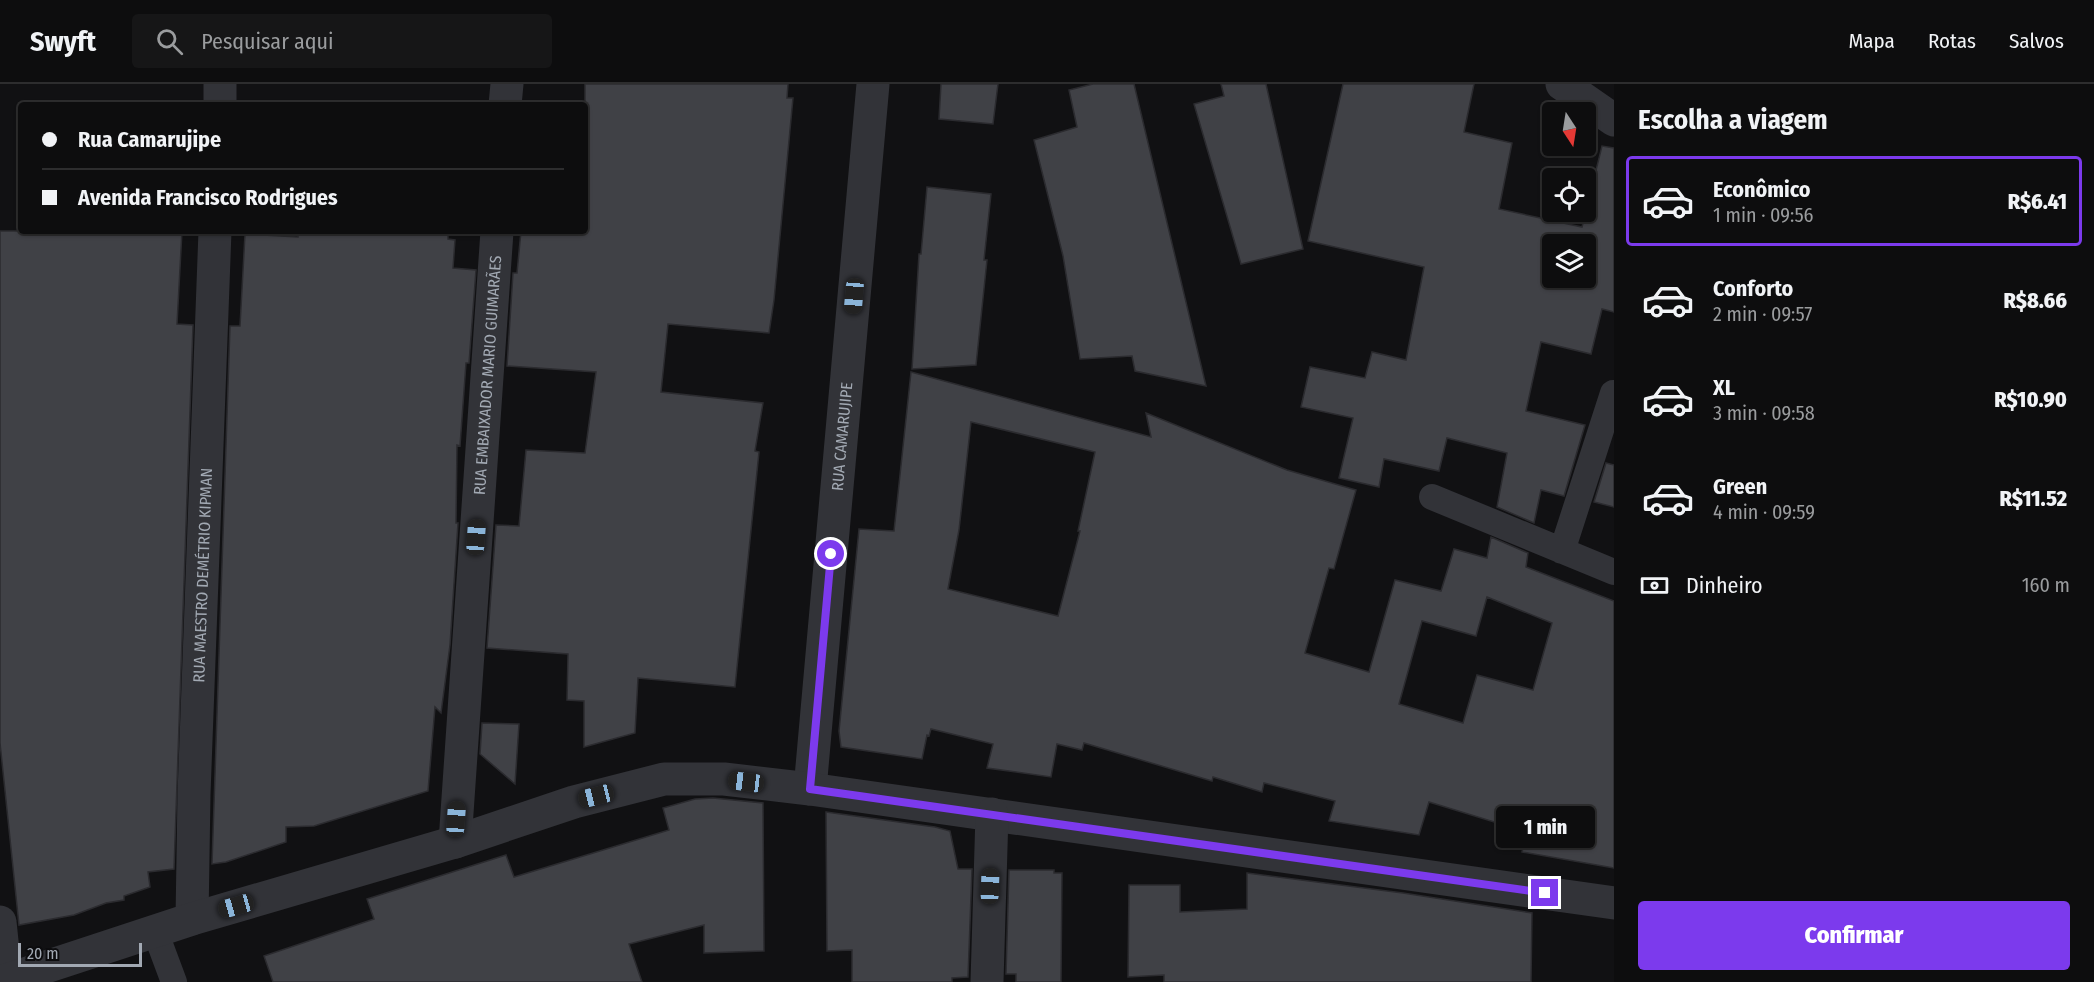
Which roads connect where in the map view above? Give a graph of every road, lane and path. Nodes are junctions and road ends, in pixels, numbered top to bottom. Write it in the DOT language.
graph roads {
  1 [pos="220,84"];
  2 [pos="507,84"];
  3 [pos="873,84"];
  4 [pos="1562,84"];
  5 [pos="220,102"];
  6 [pos="505,102"];
  7 [pos="1614,120"];
  8 [pos="215,234"];
  9 [pos="497,234"];
  10 [pos="1613,393"];
  11 [pos="1431,497"];
  12 [pos="1563,551"];
  13 [pos="1614,572"];
  14 [pos="810,789"];
  15 [pos="992,814"];
  16 [pos="455,842"];
  17 [pos="1614,903"];
  18 [pos="192,919"];
  19 [pos="0,922"];
  20 [pos="155,931"];
  21 [pos="3,981"];
  22 [pos="174,982"];
  23 [pos="987,982"];
  1 -- 5 [label="street"];
  2 -- 6 [label="street"];
  3 -- 14 [label="street, RUA CAMARUJIPE"];
  4 -- 7 [label="street"];
  8 -- 18 [label="street, RUA MAESTRO DEMÉTRIO KIPMAN"];
  9 -- 16 [label="street, RUA EMBAIXADOR MARIO GUIMARÃES"];
  10 -- 12 [label="lane"];
  11 -- 12 [label="lane"];
  12 -- 13 [label="lane"];
  14 -- 15 [label="street"];
  14 -- 16 [label="street"];
  15 -- 17 [label="street"];
  15 -- 23 [label="street"];
  16 -- 18 [label="street"];
  18 -- 20 [label="street"];
  19 -- 21 [label="street"];
  20 -- 21 [label="street"];
  20 -- 22 [label="lane"];
}
